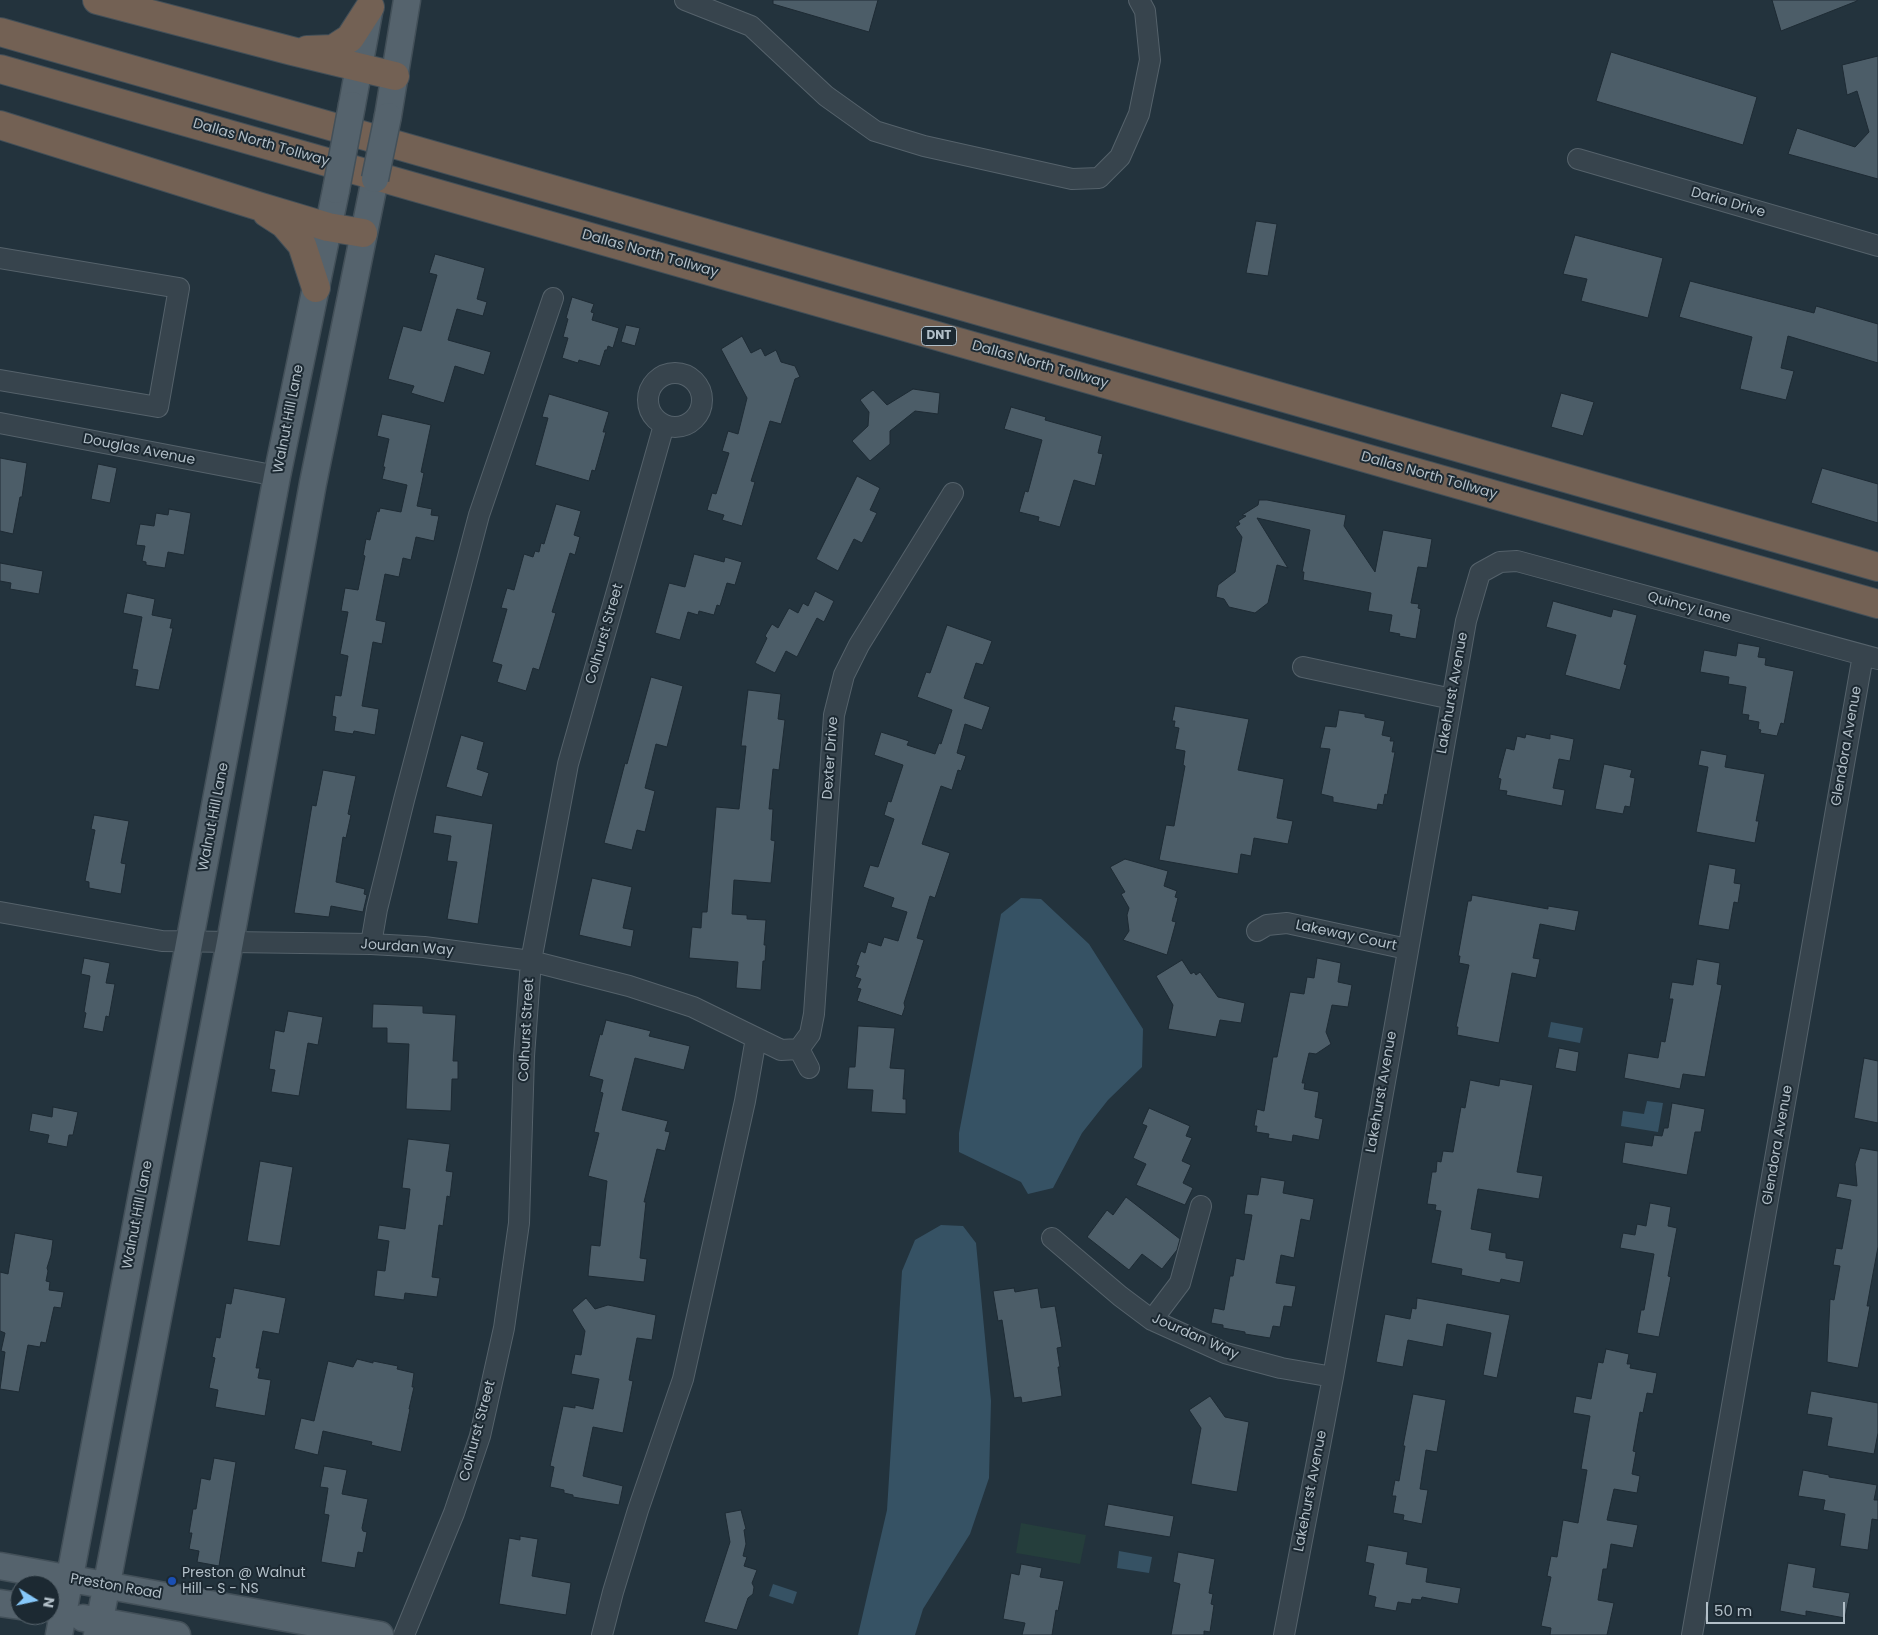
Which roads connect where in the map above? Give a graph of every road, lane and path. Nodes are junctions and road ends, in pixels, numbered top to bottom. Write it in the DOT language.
graph roads {
  1 [pos="97,0"];
  2 [pos="407,0"];
  3 [pos="686,0"];
  4 [pos="1139,0"];
  5 [pos="370,3"];
  6 [pos="0,32"];
  7 [pos="292,51"];
  8 [pos="359,67"];
  9 [pos="0,68"];
  10 [pos="395,76"];
  11 [pos="0,125"];
  12 [pos="1578,159"];
  13 [pos="258,206"];
  14 [pos="328,227"];
  15 [pos="363,233"];
  16 [pos="1878,246"];
  17 [pos="0,258"];
  18 [pos="316,288"];
  19 [pos="553,298"];
  20 [pos="0,380"];
  21 [pos="0,424"];
  22 [pos="664,425"];
  23 [pos="278,476"];
  24 [pos="313,483"];
  25 [pos="953,493"];
  26 [pos="1500,562"];
  27 [pos="1878,567"];
  28 [pos="1878,604"];
  29 [pos="1871,657"];
  30 [pos="1303,667"];
  31 [pos="1452,698"];
  32 [pos="0,912"];
  33 [pos="1257,932"];
  34 [pos="191,942"];
  35 [pos="230,942"];
  36 [pos="371,944"];
  37 [pos="1407,949"];
  38 [pos="531,961"];
  39 [pos="756,1038"];
  40 [pos="799,1049"];
  41 [pos="809,1068"];
  42 [pos="1200,1206"];
  43 [pos="1052,1238"];
  44 [pos="1152,1320"];
  45 [pos="1333,1377"];
  46 [pos="0,1566"];
  47 [pos="70,1579"];
  48 [pos="107,1586"];
  49 [pos="60,1613"];
  50 [pos="60,1620"];
  51 [pos="98,1628"];
  52 [pos="177,1635"];
  53 [pos="380,1635"];
  54 [pos="404,1635"];
  55 [pos="602,1635"];
  56 [pos="1284,1635"];
  57 [pos="1692,1635"];
  1 -- 7 [label="highway"];
  2 -- 10 [label="main road"];
  3 -- 4 [label="street"];
  5 -- 7 [label="highway"];
  5 -- 8 [label="main road, Walnut Hill Lane"];
  6 -- 27 [label="highway"];
  7 -- 8 [label="highway"];
  8 -- 10 [label="highway"];
  8 -- 14 [label="main road, Walnut Hill Lane, bridge"];
  9 -- 28 [label="highway, Dallas North Tollway / DNT"];
  10 -- 15 [label="main road, bridge"];
  11 -- 13 [label="highway"];
  12 -- 16 [label="street, Daria Drive"];
  13 -- 14 [label="highway"];
  13 -- 18 [label="highway"];
  14 -- 15 [label="highway"];
  14 -- 18 [label="main road, Walnut Hill Lane"];
  15 -- 24 [label="main road"];
  17 -- 20 [label="street"];
  18 -- 23 [label="main road, Walnut Hill Lane"];
  19 -- 36 [label="street"];
  21 -- 23 [label="street, Douglas Avenue"];
  22 -- 38 [label="street, Colhurst Street"];
  23 -- 24 [label="main road"];
  23 -- 34 [label="main road, Walnut Hill Lane"];
  24 -- 35 [label="main road"];
  25 -- 40 [label="street, Dexter Drive"];
  26 -- 29 [label="street, Quincy Lane"];
  26 -- 31 [label="street, Lakehurst Avenue"];
  29 -- 57 [label="street, Glendora Avenue"];
  30 -- 31 [label="street"];
  31 -- 37 [label="street, Lakehurst Avenue"];
  32 -- 34 [label="street, Jourdan Way"];
  33 -- 37 [label="street, Lakeway Court"];
  34 -- 35 [label="street, Jourdan Way"];
  34 -- 47 [label="main road, Walnut Hill Lane"];
  35 -- 36 [label="street, Jourdan Way"];
  35 -- 48 [label="main road"];
  36 -- 38 [label="street, Jourdan Way"];
  37 -- 45 [label="street, Lakehurst Avenue"];
  38 -- 39 [label="street, Jourdan Way"];
  38 -- 54 [label="street, Colhurst Street"];
  39 -- 40 [label="street, Jourdan Way"];
  39 -- 55 [label="street"];
  40 -- 41 [label="street"];
  42 -- 44 [label="street"];
  43 -- 44 [label="street, Jourdan Way"];
  44 -- 45 [label="street, Jourdan Way"];
  45 -- 56 [label="street, Lakehurst Avenue"];
  46 -- 47 [label="main road, Preston Road"];
  47 -- 48 [label="main road, Preston Road"];
  47 -- 49 [label="main road, Walnut Hill Lane"];
  48 -- 51 [label="main road"];
  48 -- 53 [label="main road, Preston Road"];
  50 -- 51 [label="main road"];
  51 -- 52 [label="main road"];
}
